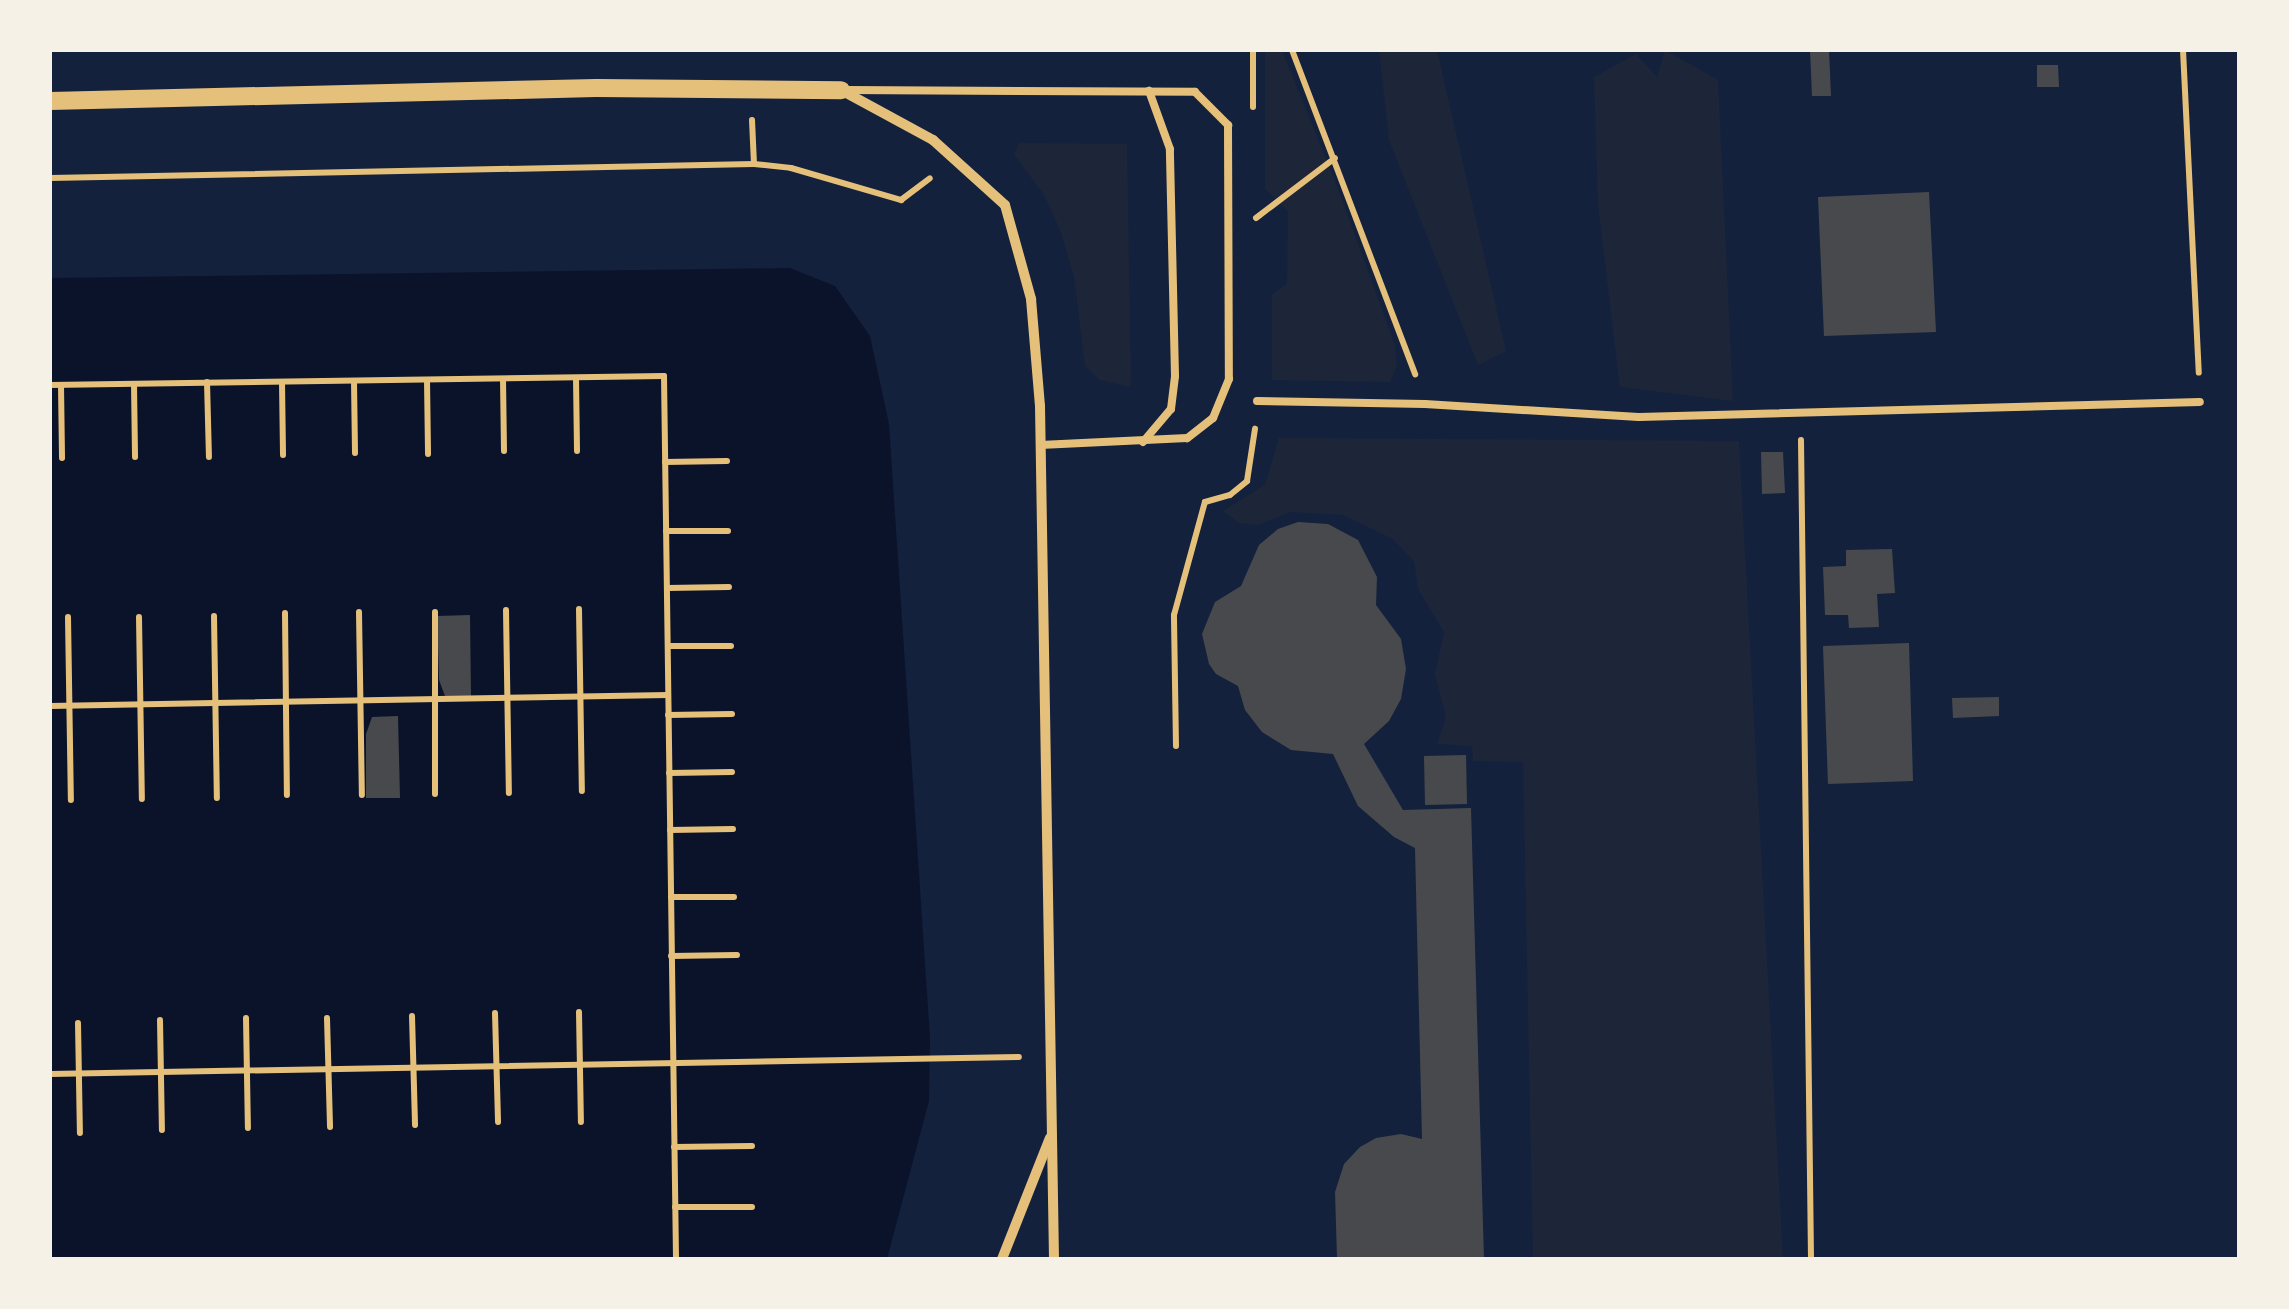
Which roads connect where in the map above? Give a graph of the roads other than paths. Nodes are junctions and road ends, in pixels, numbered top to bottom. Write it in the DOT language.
graph roads {
  1 [pos="841,90"];
  2 [pos="1149,91"];
  3 [pos="50,101"];
  4 [pos="1257,401"];
  5 [pos="2200,402"];
  6 [pos="1142,442"];
  7 [pos="1040,445"];
  8 [pos="1052,1132"];
  9 [pos="1002,1259"];
  10 [pos="1054,1259"];
  1 -- 2 [label="lane"];
  1 -- 3 [label="street"];
  1 -- 7 [label="street"];
  2 -- 6 [label="lane"];
  2 -- 6 [label="lane"];
  4 -- 5 [label="lane"];
  6 -- 7 [label="lane"];
  7 -- 8 [label="street"];
  8 -- 9 [label="street"];
  8 -- 10 [label="street"];
}
